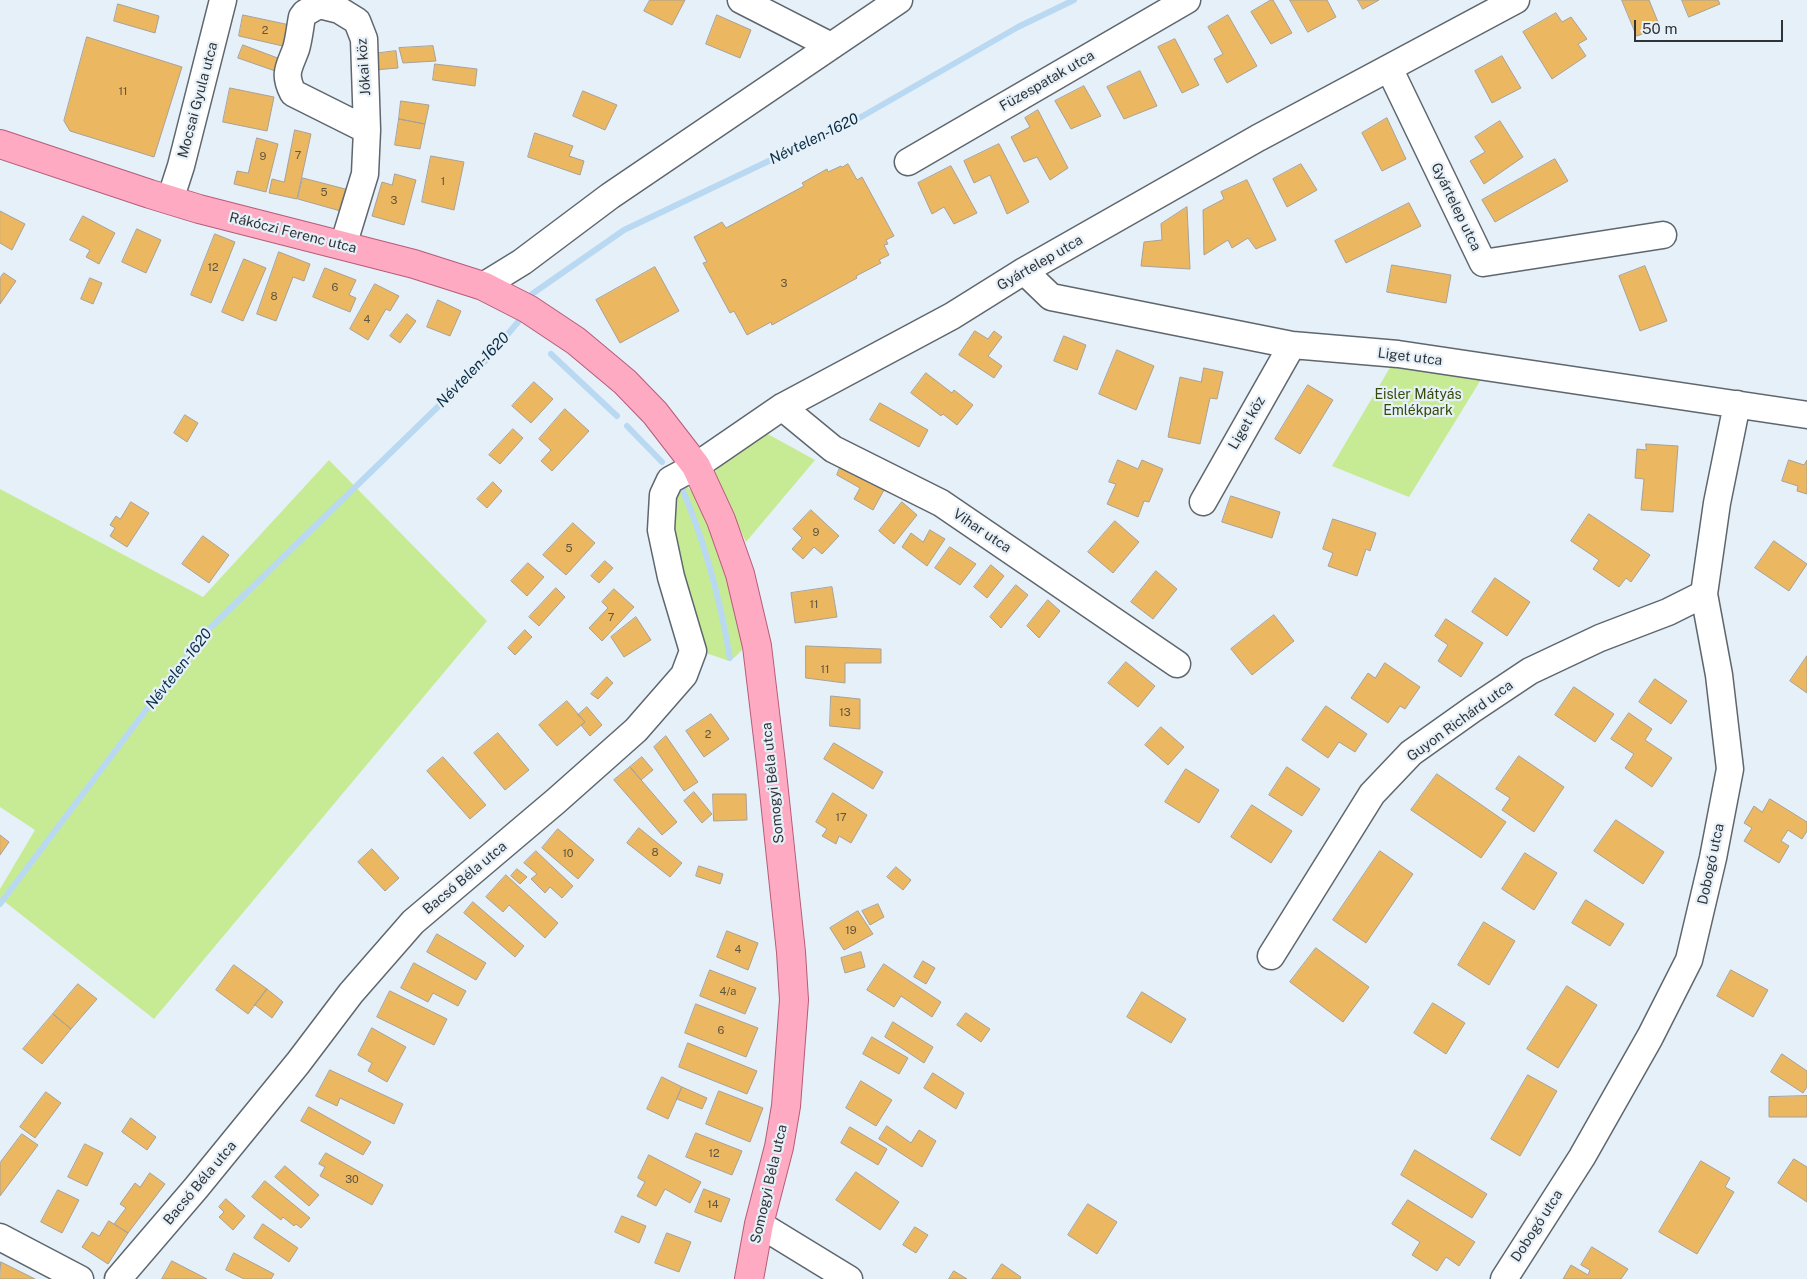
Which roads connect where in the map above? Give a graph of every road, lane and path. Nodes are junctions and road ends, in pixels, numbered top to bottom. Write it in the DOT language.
graph roads {
  1 [pos="223,0"];
  2 [pos="741,0"];
  3 [pos="899,0"];
  4 [pos="1187,0"];
  5 [pos="1516,0"];
  6 [pos="831,46"];
  7 [pos="1389,68"];
  8 [pos="367,130"];
  9 [pos="0,144"];
  10 [pos="908,162"];
  11 [pos="170,200"];
  12 [pos="1664,235"];
  13 [pos="343,246"];
  14 [pos="1024,271"];
  15 [pos="493,292"];
  16 [pos="576,341"];
  17 [pos="1292,345"];
  18 [pos="1737,404"];
  19 [pos="782,407"];
  20 [pos="1807,415"];
  21 [pos="696,466"];
  22 [pos="1203,502"];
  23 [pos="1704,594"];
  24 [pos="1177,664"];
  25 [pos="1271,956"];
  26 [pos="759,1224"];
  27 [pos="0,1237"];
  28 [pos="80,1279"];
  29 [pos="118,1279"];
  30 [pos="749,1279"];
  31 [pos="849,1279"];
  32 [pos="1504,1279"];
  1 -- 11 [label="street, Mocsai Gyula utca"];
  2 -- 6 [label="street"];
  3 -- 6 [label="street"];
  4 -- 10 [label="street, Füzespatak utca"];
  5 -- 7 [label="street, Gyártelep utca"];
  6 -- 15 [label="street"];
  7 -- 12 [label="street, Gyártelep utca"];
  7 -- 14 [label="street, Gyártelep utca"];
  8 -- 8 [label="street, Jókai köz"];
  8 -- 13 [label="street, Jókai köz"];
  9 -- 11 [label="main road, Rákóczi Ferenc utca"];
  11 -- 13 [label="main road, Rákóczi Ferenc utca"];
  13 -- 15 [label="main road, Rákóczi Ferenc utca"];
  14 -- 17 [label="street, Liget utca"];
  14 -- 19 [label="street, Gyártelep utca"];
  15 -- 16 [label="main road, Rákóczi Ferenc utca"];
  16 -- 21 [label="main road, Somogyi Béla utca"];
  17 -- 18 [label="street, Liget utca"];
  17 -- 22 [label="street, Liget köz"];
  18 -- 20 [label="street, Liget utca"];
  18 -- 23 [label="street, Dobogó utca"];
  19 -- 21 [label="street, Gyártelep utca"];
  19 -- 24 [label="street, Vihar utca"];
  21 -- 26 [label="main road, Somogyi Béla utca"];
  21 -- 29 [label="street, Bacsó Béla utca"];
  23 -- 25 [label="street, Guyon Richárd utca"];
  23 -- 32 [label="street, Dobogó utca"];
  26 -- 30 [label="main road, Somogyi Béla utca"];
  26 -- 31 [label="street"];
  27 -- 28 [label="street"];
}
